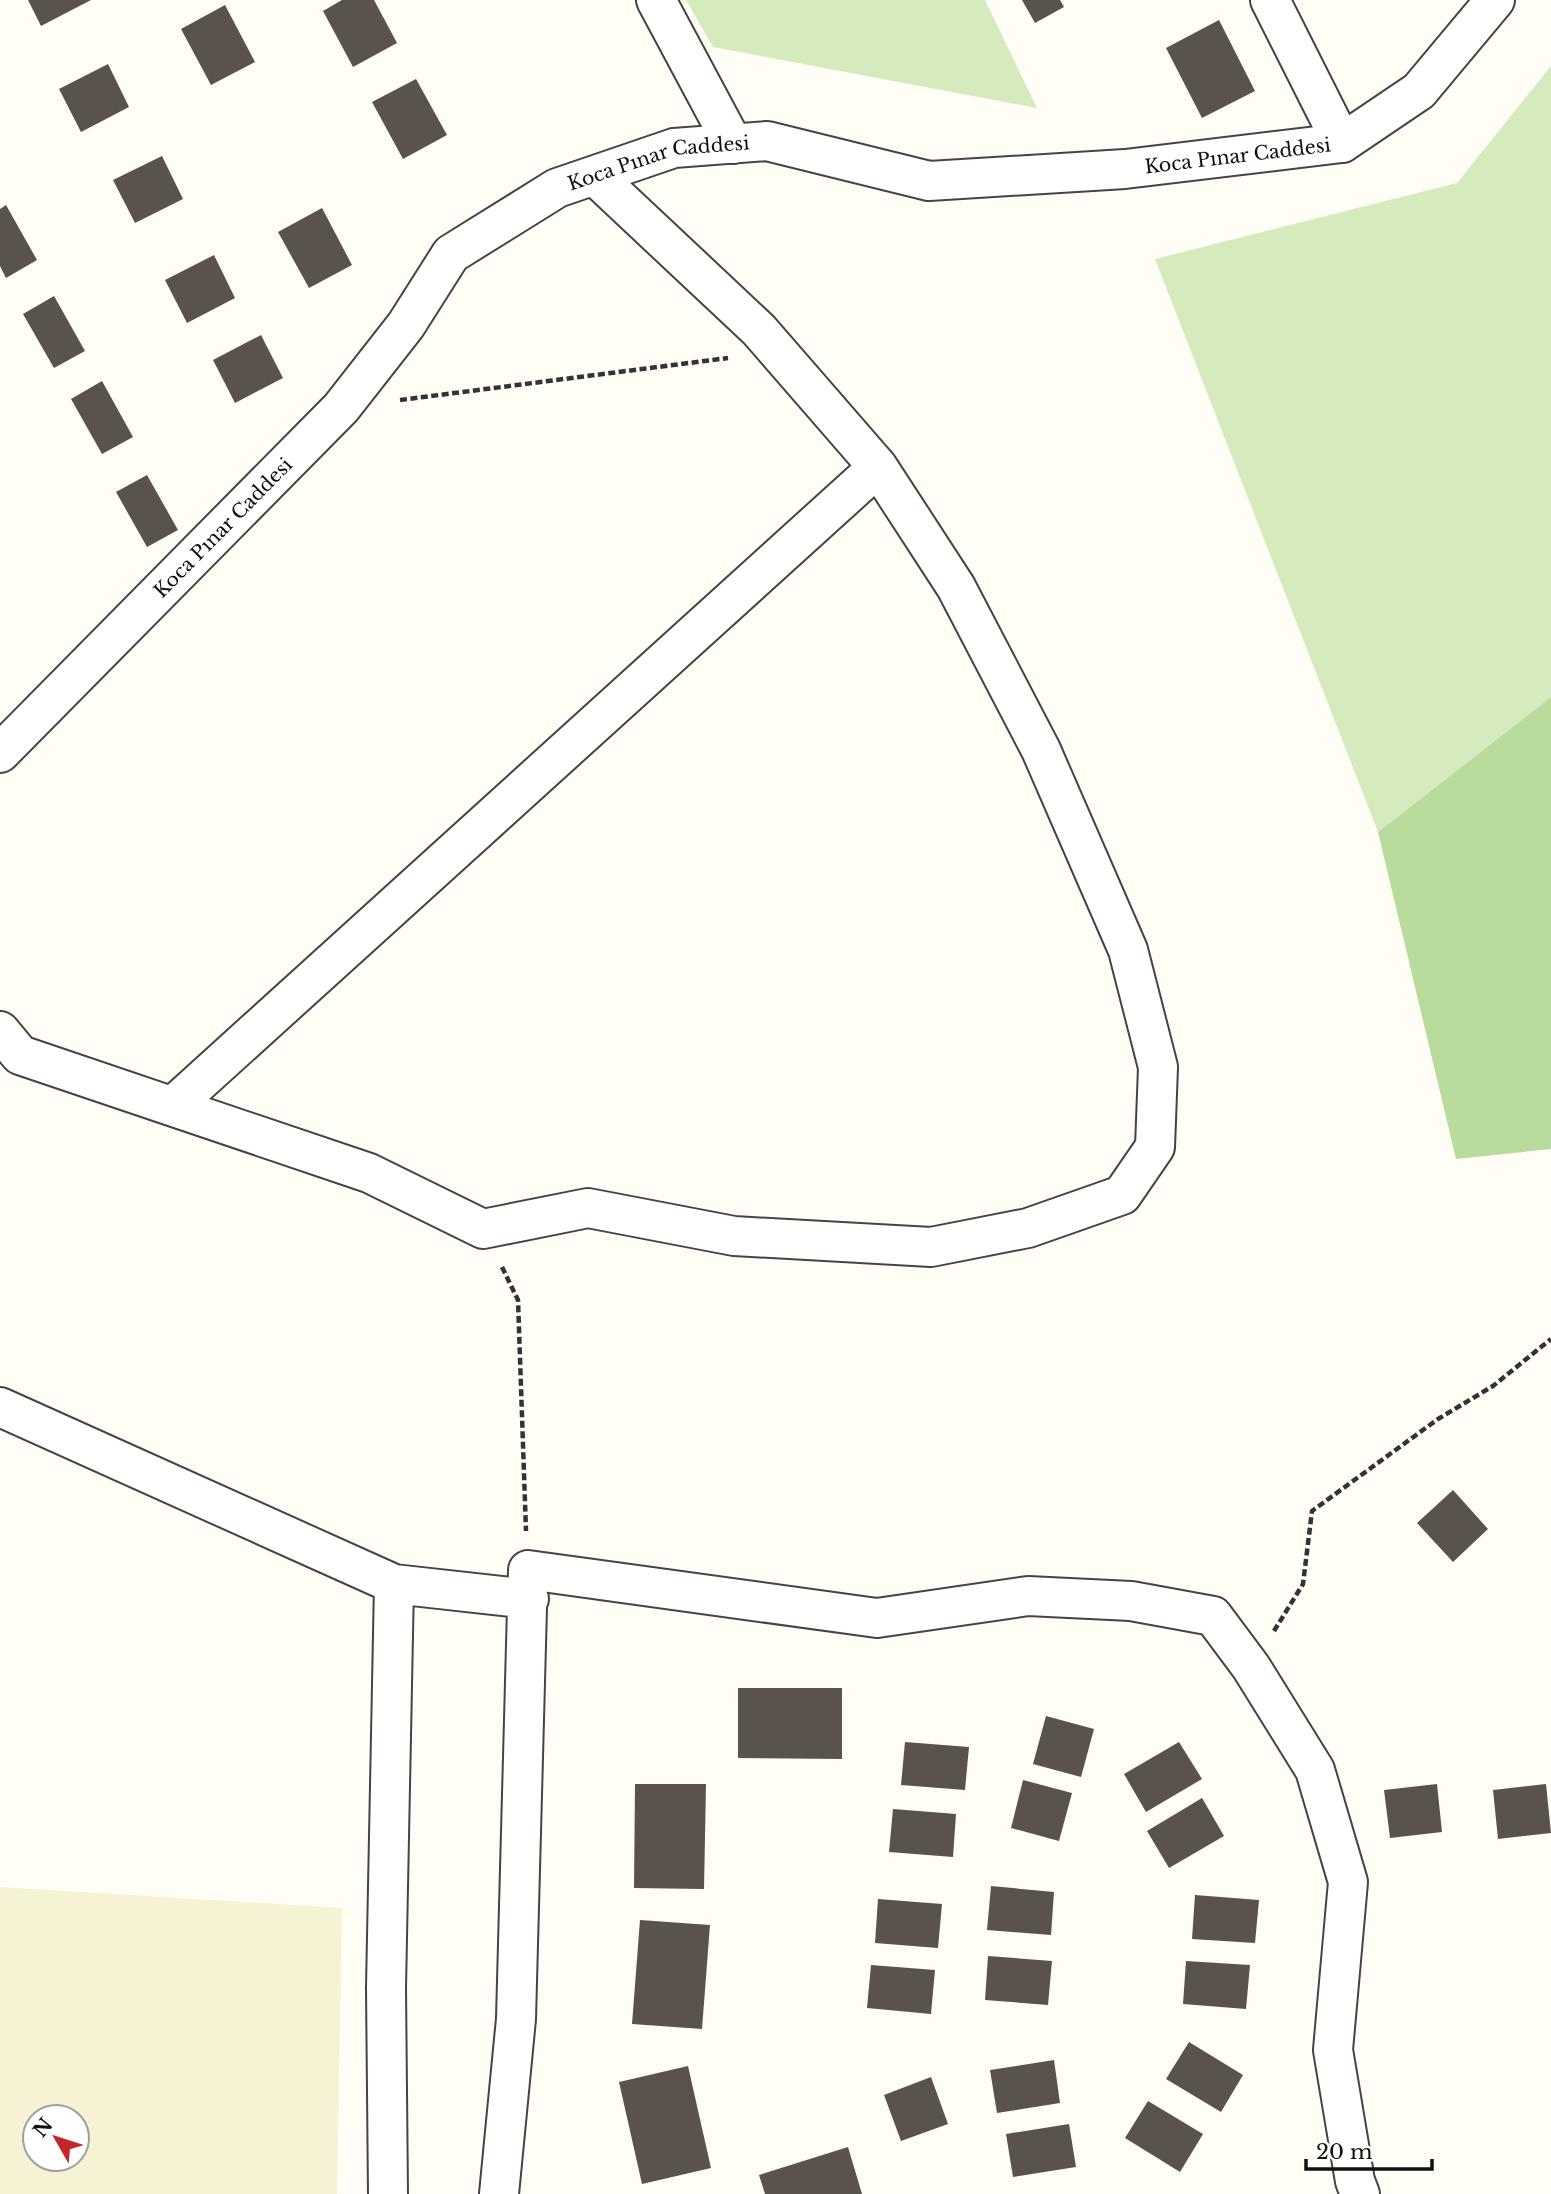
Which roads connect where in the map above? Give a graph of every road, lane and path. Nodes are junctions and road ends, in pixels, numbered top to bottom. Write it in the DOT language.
graph roads {
  1 [pos="656,0"];
  2 [pos="1270,0"];
  3 [pos="1495,0"];
  4 [pos="1342,143"];
  5 [pos="733,144"];
  6 [pos="595,176"];
  7 [pos="778,352"];
  8 [pos="341,408"];
  9 [pos="878,467"];
  10 [pos="0,753"];
  11 [pos="0,1031"];
  12 [pos="173,1106"];
  13 [pos="483,1229"];
  14 [pos="1551,1339"];
  15 [pos="0,1407"];
  16 [pos="394,1584"];
  17 [pos="528,1585"];
  18 [pos="1251,1667"];
  19 [pos="388,2194"];
  20 [pos="499,2194"];
  21 [pos="1360,2194"];
  1 -- 5 [label="street"];
  2 -- 4 [label="street"];
  3 -- 4 [label="street, Koca Pınar Caddesi"];
  4 -- 5 [label="street, Koca Pınar Caddesi"];
  5 -- 6 [label="street, Koca Pınar Caddesi"];
  6 -- 7 [label="street"];
  6 -- 8 [label="street, Koca Pınar Caddesi"];
  7 -- 8 [label="path"];
  7 -- 9 [label="street"];
  8 -- 10 [label="street, Koca Pınar Caddesi"];
  9 -- 12 [label="street"];
  9 -- 13 [label="street"];
  11 -- 12 [label="street"];
  12 -- 13 [label="street"];
  13 -- 17 [label="path"];
  14 -- 18 [label="path"];
  15 -- 16 [label="street"];
  16 -- 17 [label="street"];
  16 -- 19 [label="street"];
  17 -- 18 [label="street"];
  17 -- 20 [label="street"];
  18 -- 21 [label="street"];
}
